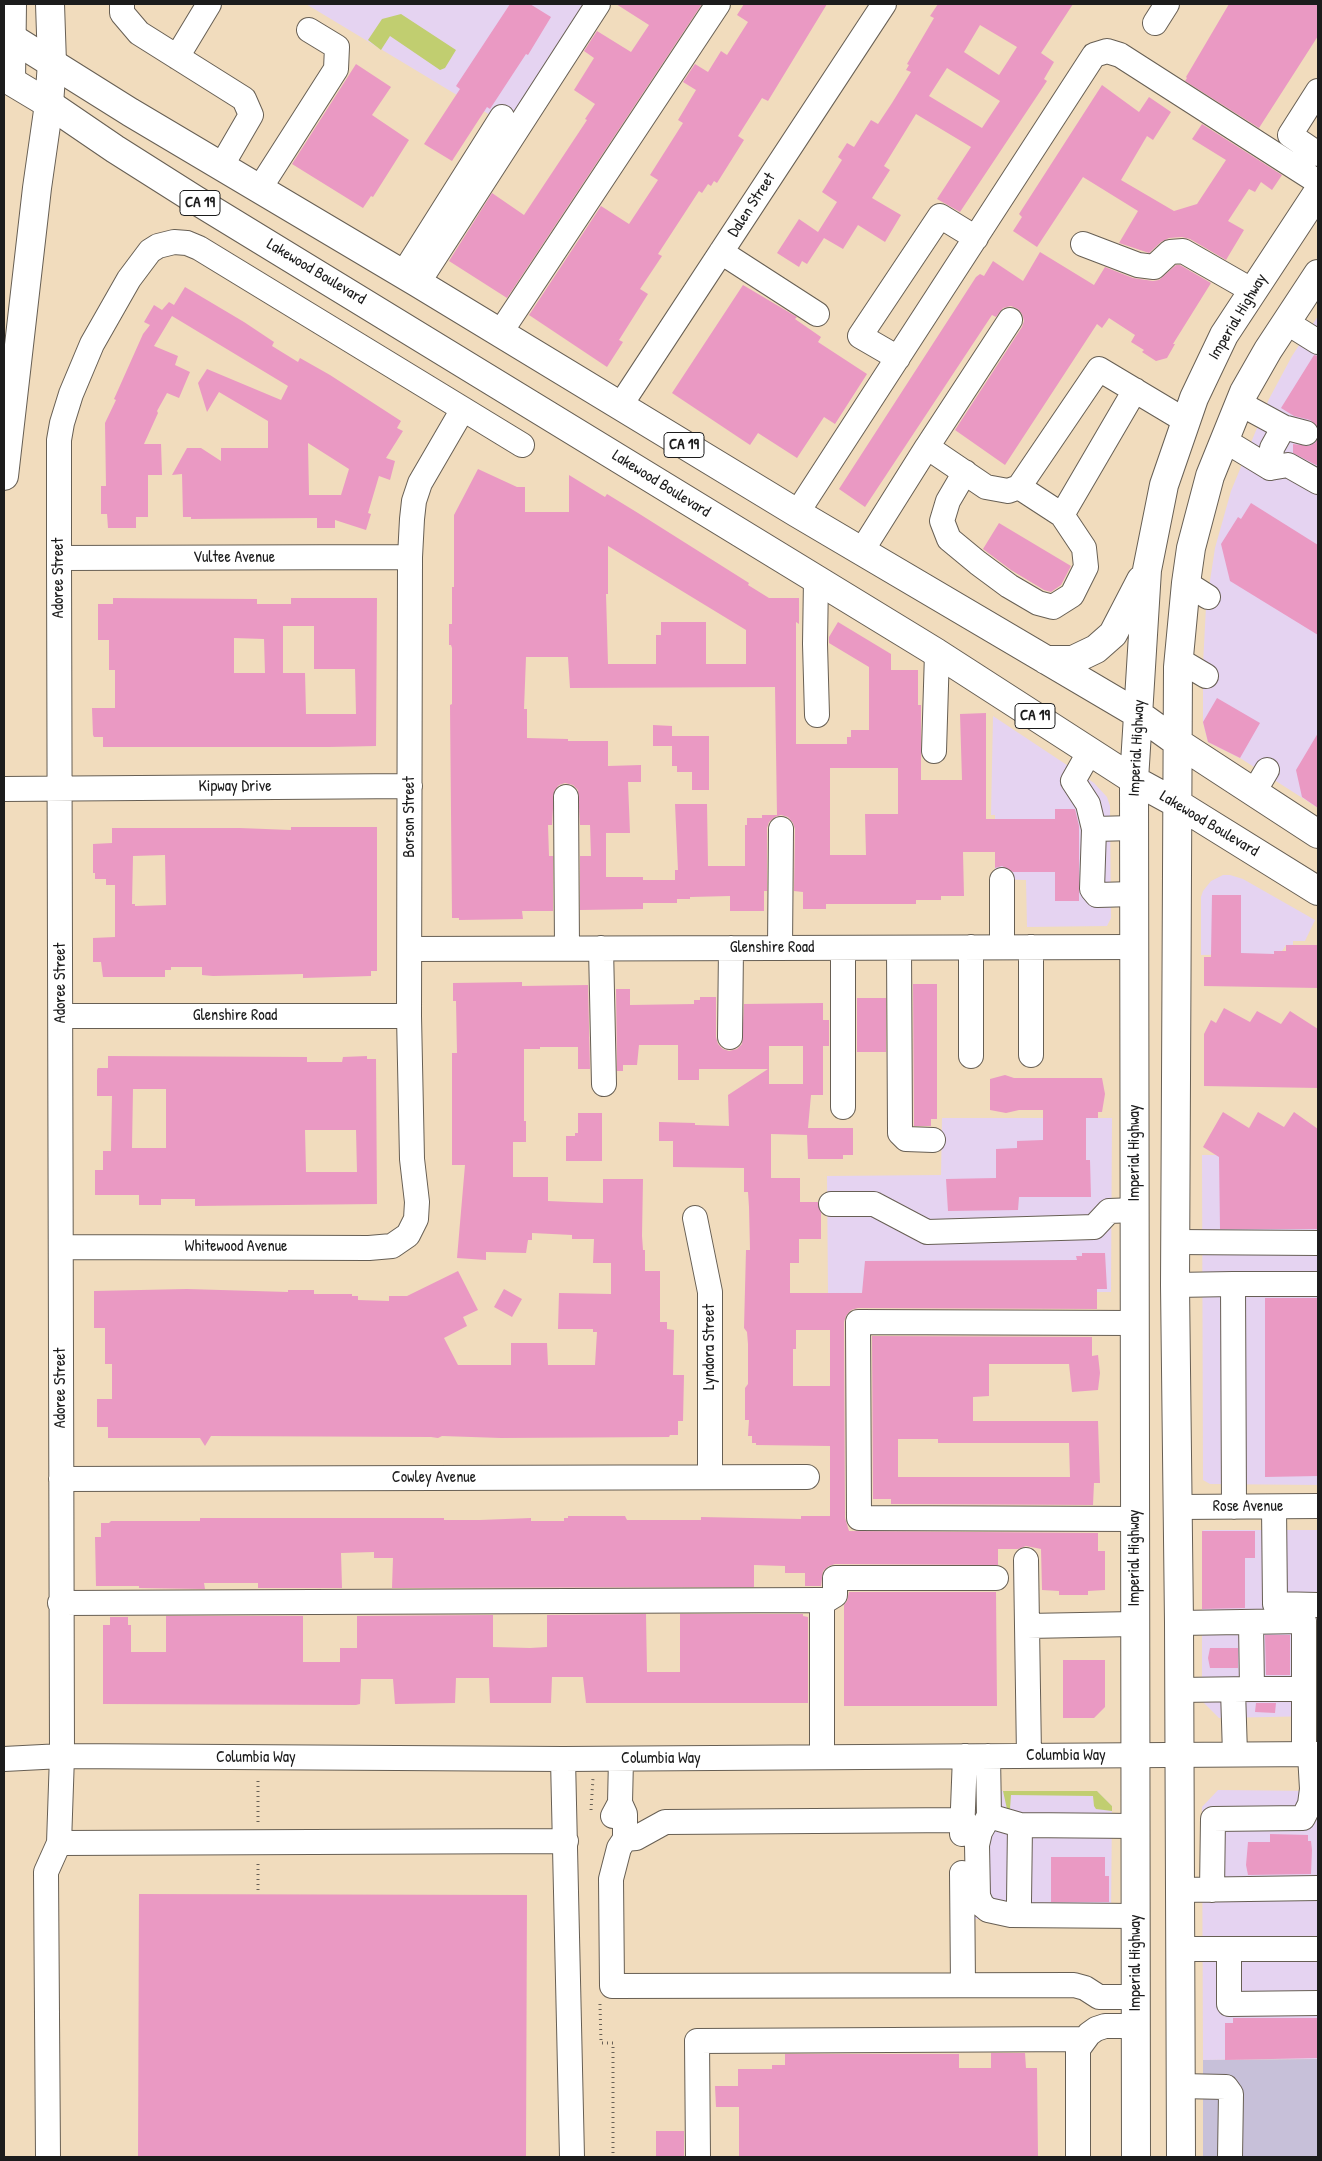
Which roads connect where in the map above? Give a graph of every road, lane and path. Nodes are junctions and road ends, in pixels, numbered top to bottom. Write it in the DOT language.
graph roads {
  1 [pos="12,4"];
  2 [pos="50,4"];
  3 [pos="122,4"];
  4 [pos="209,4"];
  5 [pos="598,4"];
  6 [pos="718,4"];
  7 [pos="884,4"];
  8 [pos="308,30"];
  9 [pos="8,36"];
  10 [pos="177,57"];
  11 [pos="52,63"];
  12 [pos="7,79"];
  13 [pos="1318,91"];
  14 [pos="49,104"];
  15 [pos="502,117"];
  16 [pos="1318,154"];
  17 [pos="222,165"];
  18 [pos="1318,182"];
  19 [pos="260,188"];
  20 [pos="1318,192"];
  21 [pos="976,238"];
  22 [pos="1083,244"];
  23 [pos="721,252"];
  24 [pos="1318,274"];
  25 [pos="410,278"];
  26 [pos="1252,291"];
  27 [pos="817,314"];
  28 [pos="1010,320"];
  29 [pos="1286,322"];
  30 [pos="500,333"];
  31 [pos="1318,342"];
  32 [pos="898,358"];
  33 [pos="1135,390"];
  34 [pos="1239,403"];
  35 [pos="620,406"];
  36 [pos="463,409"];
  37 [pos="1186,421"];
  38 [pos="1224,440"];
  39 [pos="522,445"];
  40 [pos="926,447"];
  41 [pos="1270,468"];
  42 [pos="965,472"];
  43 [pos="4,476"];
  44 [pos="1318,482"];
  45 [pos="1019,487"];
  46 [pos="796,513"];
  47 [pos="1062,515"];
  48 [pos="861,552"];
  49 [pos="410,557"];
  50 [pos="59,558"];
  51 [pos="1146,570"];
  52 [pos="816,579"];
  53 [pos="936,653"];
  54 [pos="1046,660"];
  55 [pos="1178,660"];
  56 [pos="1206,676"];
  57 [pos="1138,714"];
  58 [pos="817,716"];
  59 [pos="1176,742"];
  60 [pos="934,751"];
  61 [pos="1090,751"];
  62 [pos="1134,780"];
  63 [pos="410,786"];
  64 [pos="9,788"];
  65 [pos="60,788"];
  66 [pos="566,797"];
  67 [pos="1178,804"];
  68 [pos="1134,828"];
  69 [pos="780,829"];
  70 [pos="1094,829"];
  71 [pos="1318,834"];
  72 [pos="1002,880"];
  73 [pos="1318,891"];
  74 [pos="1134,894"];
  75 [pos="970,947"];
  76 [pos="1002,947"];
  77 [pos="1031,947"];
  78 [pos="1134,947"];
  79 [pos="566,948"];
  80 [pos="601,948"];
  81 [pos="730,948"];
  82 [pos="780,948"];
  83 [pos="842,948"];
  84 [pos="899,948"];
  85 [pos="410,949"];
  86 [pos="61,1016"];
  87 [pos="409,1016"];
  88 [pos="730,1037"];
  89 [pos="1030,1055"];
  90 [pos="971,1056"];
  91 [pos="604,1084"];
  92 [pos="842,1107"];
  93 [pos="932,1140"];
  94 [pos="831,1204"];
  95 [pos="1134,1210"];
  96 [pos="695,1218"];
  97 [pos="408,1235"];
  98 [pos="1176,1242"];
  99 [pos="1318,1243"];
  100 [pos="60,1247"];
  101 [pos="1232,1284"];
  102 [pos="1318,1284"];
  103 [pos="1175,1285"];
  104 [pos="1134,1323"];
  105 [pos="710,1477"];
  106 [pos="807,1477"];
  107 [pos="61,1480"];
  108 [pos="1318,1506"];
  109 [pos="1178,1507"];
  110 [pos="1234,1507"];
  111 [pos="1274,1507"];
  112 [pos="1135,1519"];
  113 [pos="1026,1560"];
  114 [pos="996,1578"];
  115 [pos="60,1603"];
  116 [pos="822,1603"];
  117 [pos="1318,1605"];
  118 [pos="1251,1622"];
  119 [pos="1179,1623"];
  120 [pos="1135,1624"];
  121 [pos="1026,1626"];
  122 [pos="1243,1689"];
  123 [pos="1304,1689"];
  124 [pos="1179,1690"];
  125 [pos="1179,1754"];
  126 [pos="1234,1754"];
  127 [pos="1311,1754"];
  128 [pos="1135,1755"];
  129 [pos="62,1756"];
  130 [pos="956,1756"];
  131 [pos="988,1756"];
  132 [pos="1029,1756"];
  133 [pos="822,1757"];
  134 [pos="4,1759"];
  135 [pos="563,1759"];
  136 [pos="620,1759"];
  137 [pos="988,1816"];
  138 [pos="956,1820"];
  139 [pos="1313,1825"];
  140 [pos="1020,1826"];
  141 [pos="1136,1826"];
  142 [pos="566,1841"];
  143 [pos="59,1843"];
  144 [pos="622,1843"];
  145 [pos="1318,1888"];
  146 [pos="1180,1890"];
  147 [pos="1212,1890"];
  148 [pos="1018,1902"];
  149 [pos="1136,1916"];
  150 [pos="1180,1949"];
  151 [pos="1229,1949"];
  152 [pos="1318,1949"];
  153 [pos="963,1985"];
  154 [pos="1135,1989"];
  155 [pos="1318,2003"];
  156 [pos="1136,2026"];
  157 [pos="1084,2039"];
  158 [pos="1180,2086"];
  159 [pos="48,2157"];
  160 [pos="572,2157"];
  161 [pos="698,2157"];
  162 [pos="1078,2157"];
  163 [pos="1136,2157"];
  164 [pos="1181,2157"];
  165 [pos="1230,2157"];
  1 -- 9 [label="main road"];
  2 -- 11 [label="main road"];
  3 -- 10 [label="street"];
  4 -- 10 [label="street"];
  5 -- 25 [label="street"];
  6 -- 30 [label="street"];
  7 -- 23 [label="street, Dalen Street"];
  8 -- 19 [label="street"];
  9 -- 11 [label="main road, CA 19"];
  9 -- 12 [label="main road"];
  10 -- 17 [label="street"];
  11 -- 14 [label="main road"];
  11 -- 17 [label="main road, CA 19"];
  12 -- 14 [label="main road, Lakewood Boulevard / CA 19"];
  13 -- 16 [label="street"];
  14 -- 43 [label="main road"];
  14 -- 52 [label="main road, Lakewood Boulevard / CA 19"];
  15 -- 25 [label="street"];
  17 -- 19 [label="main road, CA 19"];
  18 -- 21 [label="street"];
  19 -- 25 [label="main road, CA 19"];
  20 -- 26 [label="main road, Imperial Highway"];
  21 -- 32 [label="street"];
  21 -- 32 [label="street"];
  22 -- 26 [label="street"];
  23 -- 27 [label="street"];
  23 -- 35 [label="street, Dalen Street"];
  24 -- 29 [label="main road"];
  25 -- 30 [label="main road, CA 19"];
  26 -- 37 [label="main road, Imperial Highway"];
  28 -- 40 [label="street"];
  29 -- 31 [label="street"];
  29 -- 34 [label="main road"];
  30 -- 35 [label="main road, CA 19"];
  32 -- 46 [label="street"];
  33 -- 37 [label="street"];
  33 -- 45 [label="street"];
  33 -- 47 [label="street"];
  34 -- 38 [label="main road"];
  34 -- 41 [label="street"];
  35 -- 46 [label="main road, CA 19"];
  36 -- 39 [label="street"];
  36 -- 49 [label="street, Borson Street"];
  36 -- 50 [label="street, Adoree Street"];
  37 -- 51 [label="main road, Imperial Highway"];
  38 -- 41 [label="street"];
  38 -- 55 [label="main road"];
  40 -- 42 [label="street"];
  40 -- 48 [label="street"];
  41 -- 44 [label="street"];
  42 -- 45 [label="street"];
  42 -- 47 [label="street"];
  45 -- 47 [label="street"];
  46 -- 48 [label="main road, CA 19"];
  48 -- 54 [label="main road, CA 19"];
  49 -- 50 [label="street, Vultee Avenue"];
  49 -- 63 [label="street, Borson Street"];
  50 -- 65 [label="street, Adoree Street"];
  51 -- 54 [label="main road"];
  51 -- 57 [label="main road, Imperial Highway"];
  52 -- 53 [label="main road, Lakewood Boulevard / CA 19"];
  52 -- 58 [label="street"];
  53 -- 60 [label="street"];
  53 -- 61 [label="main road, Lakewood Boulevard / CA 19"];
  54 -- 57 [label="main road, CA 19"];
  55 -- 56 [label="street"];
  55 -- 59 [label="main road"];
  57 -- 59 [label="main road, CA 19"];
  57 -- 62 [label="main road, Imperial Highway"];
  59 -- 67 [label="main road"];
  59 -- 71 [label="main road, CA 19"];
  61 -- 62 [label="main road, Lakewood Boulevard / CA 19"];
  61 -- 70 [label="street"];
  62 -- 67 [label="main road, Lakewood Boulevard / CA 19"];
  62 -- 68 [label="main road, Imperial Highway"];
  63 -- 65 [label="street, Kipway Drive"];
  63 -- 85 [label="street, Borson Street"];
  64 -- 65 [label="street, Kipway Drive"];
  65 -- 86 [label="street, Adoree Street"];
  66 -- 79 [label="street"];
  67 -- 73 [label="main road, Lakewood Boulevard / CA 19"];
  67 -- 98 [label="main road"];
  68 -- 70 [label="street"];
  68 -- 74 [label="main road, Imperial Highway"];
  69 -- 82 [label="street"];
  70 -- 74 [label="street"];
  72 -- 76 [label="street"];
  74 -- 78 [label="main road, Imperial Highway"];
  75 -- 76 [label="street, Glenshire Road"];
  75 -- 84 [label="street, Glenshire Road"];
  75 -- 90 [label="street"];
  76 -- 77 [label="street, Glenshire Road"];
  77 -- 78 [label="street, Glenshire Road"];
  77 -- 89 [label="street"];
  78 -- 95 [label="main road, Imperial Highway"];
  79 -- 80 [label="street, Glenshire Road"];
  79 -- 85 [label="street, Glenshire Road"];
  80 -- 81 [label="street, Glenshire Road"];
  80 -- 91 [label="street"];
  81 -- 82 [label="street, Glenshire Road"];
  81 -- 88 [label="street"];
  82 -- 83 [label="street, Glenshire Road"];
  83 -- 84 [label="street, Glenshire Road"];
  83 -- 92 [label="street"];
  84 -- 93 [label="street"];
  85 -- 87 [label="street, Borson Street"];
  86 -- 87 [label="street, Glenshire Road"];
  86 -- 100 [label="street, Adoree Street"];
  87 -- 97 [label="street, Borson Street"];
  94 -- 95 [label="street"];
  95 -- 104 [label="main road, Imperial Highway"];
  96 -- 105 [label="street, Lyndora Street"];
  97 -- 100 [label="street, Whitewood Avenue"];
  98 -- 99 [label="street"];
  98 -- 103 [label="main road"];
  100 -- 107 [label="street, Adoree Street"];
  101 -- 102 [label="street"];
  101 -- 103 [label="street"];
  101 -- 110 [label="street"];
  103 -- 109 [label="main road"];
  104 -- 112 [label="main road, Imperial Highway"];
  104 -- 112 [label="street"];
  105 -- 106 [label="street, Cowley Avenue"];
  105 -- 107 [label="street, Cowley Avenue"];
  107 -- 115 [label="street, Adoree Street"];
  108 -- 111 [label="street, Rose Avenue"];
  109 -- 110 [label="street, Rose Avenue"];
  109 -- 119 [label="main road"];
  110 -- 111 [label="street, Rose Avenue"];
  111 -- 117 [label="street"];
  112 -- 120 [label="main road, Imperial Highway"];
  113 -- 121 [label="street"];
  114 -- 116 [label="street"];
  115 -- 116 [label="street"];
  115 -- 129 [label="street, Adoree Street"];
  116 -- 133 [label="street"];
  118 -- 119 [label="street"];
  118 -- 122 [label="street"];
  118 -- 123 [label="street"];
  119 -- 124 [label="main road"];
  120 -- 121 [label="street"];
  120 -- 128 [label="main road, Imperial Highway"];
  121 -- 132 [label="street"];
  122 -- 123 [label="street"];
  122 -- 124 [label="street"];
  122 -- 126 [label="street"];
  123 -- 127 [label="street"];
  124 -- 125 [label="main road"];
  125 -- 126 [label="street, Columbia Way"];
  125 -- 128 [label="street, Columbia Way"];
  125 -- 146 [label="main road"];
  126 -- 127 [label="street, Columbia Way"];
  127 -- 139 [label="street"];
  128 -- 132 [label="street, Columbia Way"];
  128 -- 141 [label="main road, Imperial Highway"];
  129 -- 134 [label="street, Columbia Way"];
  129 -- 135 [label="street, Columbia Way"];
  129 -- 143 [label="street, Adoree Street"];
  130 -- 131 [label="street, Columbia Way"];
  130 -- 133 [label="street, Columbia Way"];
  130 -- 138 [label="street"];
  131 -- 132 [label="street, Columbia Way"];
  131 -- 137 [label="street"];
  133 -- 136 [label="street, Columbia Way"];
  135 -- 136 [label="street, Columbia Way"];
  135 -- 142 [label="street"];
  136 -- 144 [label="street"];
  137 -- 140 [label="street"];
  137 -- 149 [label="street"];
  138 -- 144 [label="street"];
  138 -- 153 [label="street"];
  139 -- 147 [label="street"];
  140 -- 141 [label="street"];
  140 -- 148 [label="street"];
  141 -- 149 [label="main road, Imperial Highway"];
  142 -- 143 [label="street"];
  142 -- 160 [label="street"];
  143 -- 159 [label="street"];
  144 -- 153 [label="street"];
  145 -- 147 [label="street"];
  146 -- 147 [label="street"];
  146 -- 150 [label="main road"];
  149 -- 154 [label="main road, Imperial Highway"];
  150 -- 151 [label="street"];
  150 -- 158 [label="main road"];
  151 -- 152 [label="street"];
  151 -- 155 [label="street"];
  153 -- 154 [label="street"];
  154 -- 156 [label="main road, Imperial Highway"];
  156 -- 157 [label="street"];
  156 -- 163 [label="main road, Imperial Highway"];
  157 -- 161 [label="street"];
  157 -- 162 [label="street"];
  158 -- 164 [label="main road"];
  158 -- 165 [label="street"];
}
